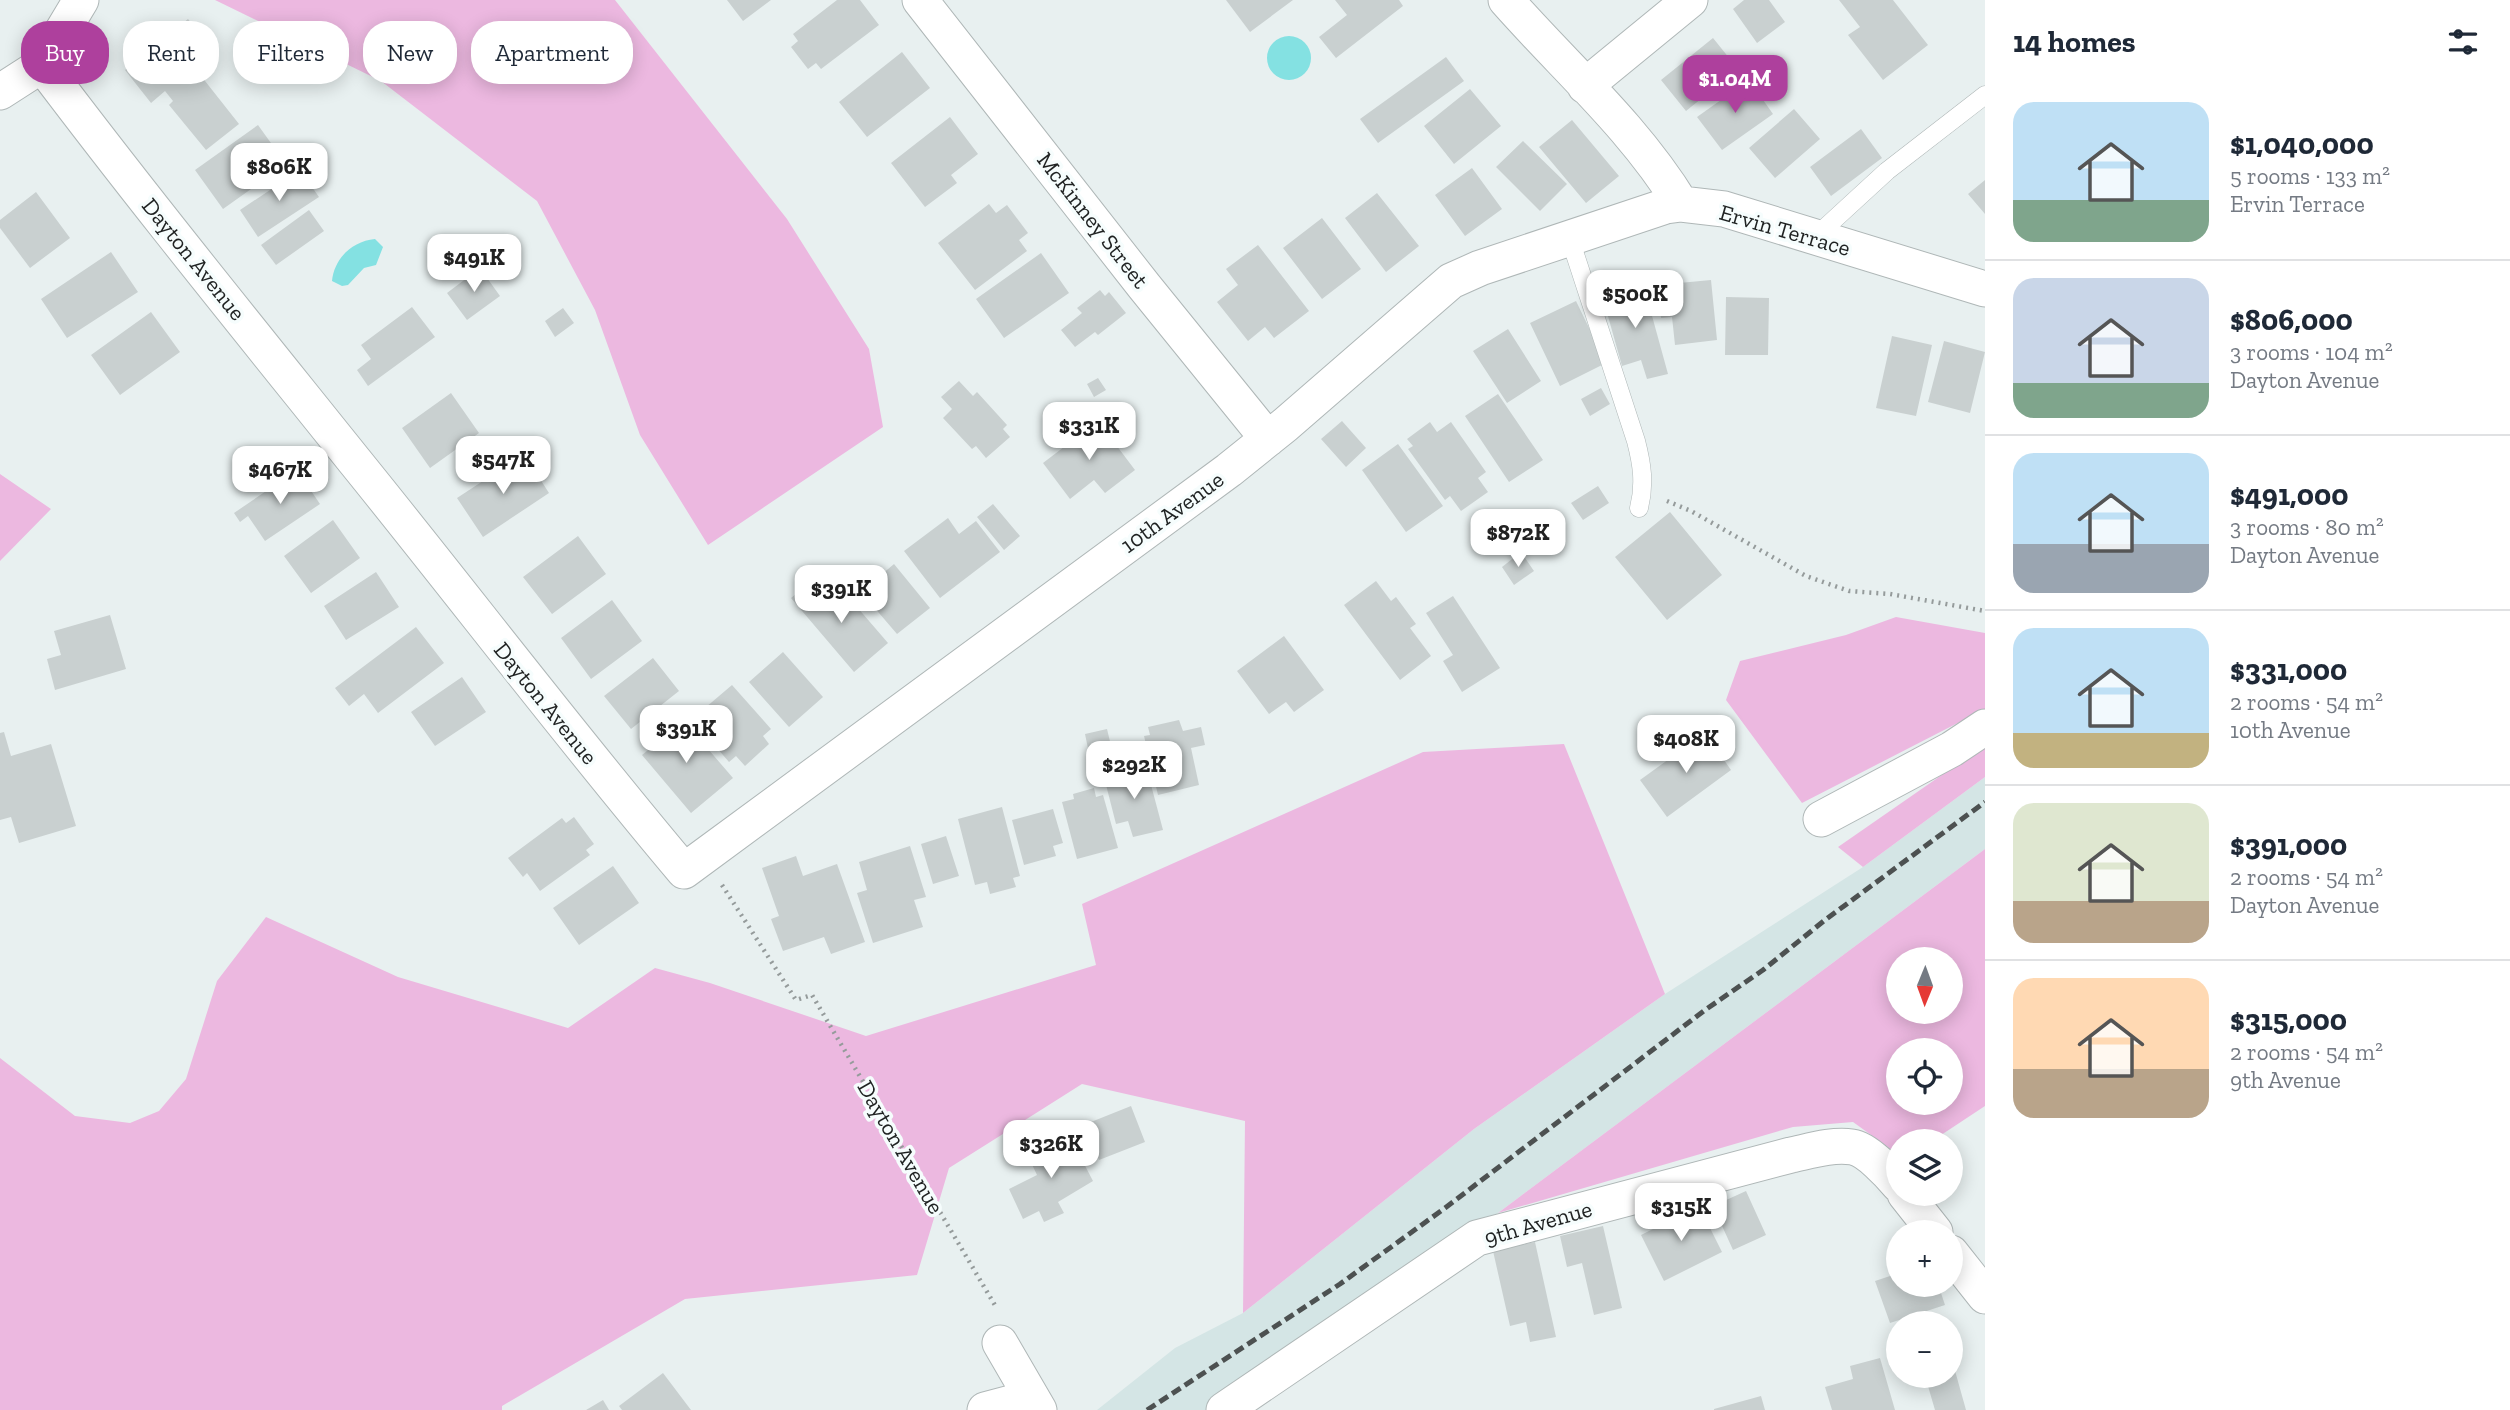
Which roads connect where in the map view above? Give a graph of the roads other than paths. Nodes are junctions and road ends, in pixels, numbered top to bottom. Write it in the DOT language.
graph roads {
  1 [pos="82,0"];
  2 [pos="920,0"];
  3 [pos="1506,0"];
  4 [pos="1690,0"];
  5 [pos="69,21"];
  6 [pos="21,78"];
  7 [pos="57,84"];
  8 [pos="1585,86"];
  9 [pos="0,92"];
  10 [pos="1985,95"];
  11 [pos="1681,204"];
  12 [pos="1814,238"];
  13 [pos="1570,239"];
  14 [pos="1985,289"];
  15 [pos="1268,439"];
  16 [pos="1641,500"];
  17 [pos="1985,727"];
  18 [pos="1821,819"];
  19 [pos="684,871"];
  20 [pos="1886,1169"];
  21 [pos="1914,1206"];
  22 [pos="1926,1220"];
  23 [pos="1963,1268"];
  24 [pos="1985,1296"];
  25 [pos="999,1343"];
  26 [pos="1034,1404"];
  27 [pos="985,1410"];
  28 [pos="1224,1410"];
  1 -- 5 [label="street"];
  2 -- 15 [label="street, McKinney Street"];
  3 -- 8 [label="street"];
  4 -- 8 [label="street"];
  6 -- 9 [label="street"];
  7 -- 19 [label="street, Dayton Avenue"];
  8 -- 11 [label="street"];
  10 -- 12 [label="lane"];
  11 -- 12 [label="street, Ervin Terrace"];
  11 -- 13 [label="street, 10th Avenue"];
  12 -- 14 [label="street, Ervin Terrace"];
  13 -- 15 [label="street, 10th Avenue"];
  13 -- 16 [label="lane"];
  15 -- 19 [label="street, 10th Avenue"];
  17 -- 18 [label="street"];
  20 -- 28 [label="street, 9th Avenue"];
  21 -- 22 [label="street"];
  23 -- 24 [label="street"];
  25 -- 26 [label="street"];
  26 -- 27 [label="street"];
}
